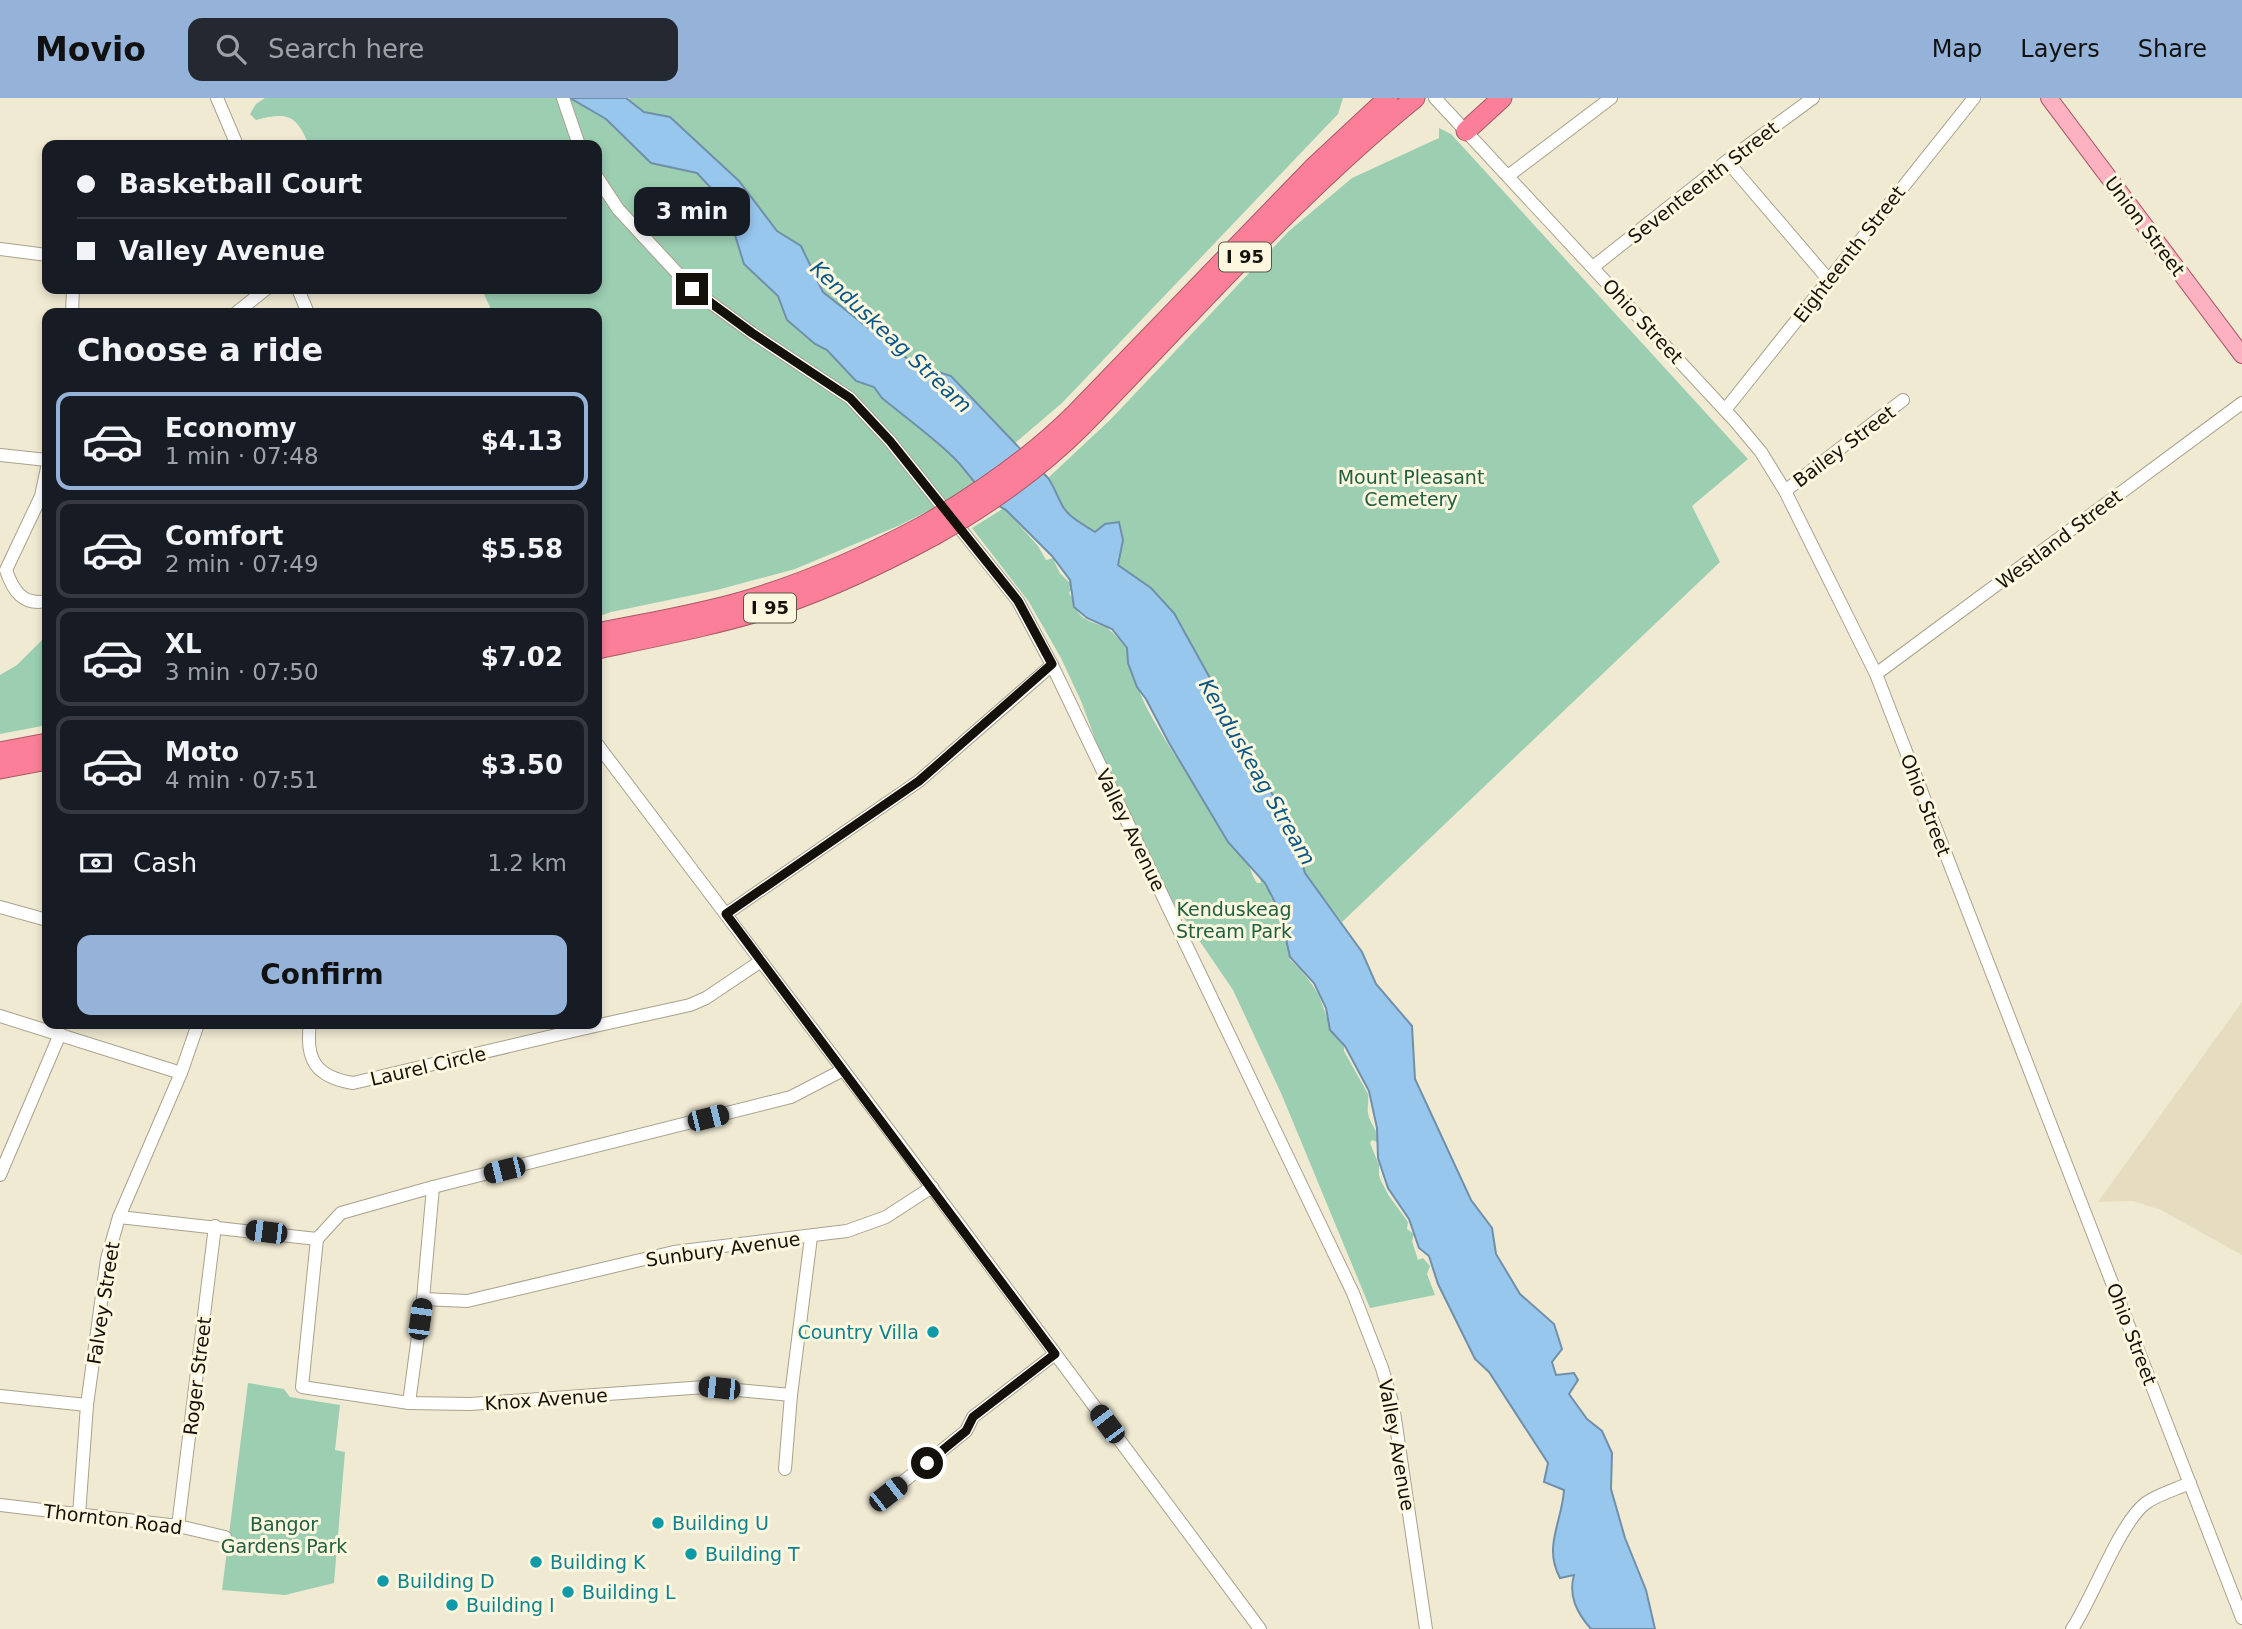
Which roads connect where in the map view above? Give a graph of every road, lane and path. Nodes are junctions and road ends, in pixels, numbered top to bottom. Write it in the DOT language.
graph roads {
  1 [pos="217,98"];
  2 [pos="563,98"];
  3 [pos="1388,98"];
  4 [pos="1415,98"];
  5 [pos="1502,98"];
  6 [pos="1611,98"];
  7 [pos="1814,98"];
  8 [pos="1974,98"];
  9 [pos="2049,98"];
  10 [pos="1438,102"];
  11 [pos="1466,131"];
  12 [pos="235,140"];
  13 [pos="577,140"];
  14 [pos="1727,162"];
  15 [pos="1508,176"];
  16 [pos="602,185"];
  17 [pos="1311,190"];
  18 [pos="0,249"];
  19 [pos="42,254"];
  20 [pos="1593,267"];
  21 [pos="1828,279"];
  22 [pos="260,294"];
  23 [pos="242,308"];
  24 [pos="2242,355"];
  25 [pos="1903,400"];
  26 [pos="2242,403"];
  27 [pos="1725,410"];
  28 [pos="1078,421"];
  29 [pos="0,455"];
  30 [pos="42,459"];
  31 [pos="42,491"];
  32 [pos="1785,491"];
  33 [pos="928,531"];
  34 [pos="42,601"];
  35 [pos="602,632"];
  36 [pos="602,648"];
  37 [pos="1052,664"];
  38 [pos="1876,674"];
  39 [pos="42,744"];
  40 [pos="602,751"];
  41 [pos="0,752"];
  42 [pos="42,761"];
  43 [pos="0,769"];
  44 [pos="0,907"];
  45 [pos="726,914"];
  46 [pos="42,919"];
  47 [pos="761,961"];
  48 [pos="0,1016"];
  49 [pos="602,1023"];
  50 [pos="42,1029"];
  51 [pos="43,1029"];
  52 [pos="196,1029"];
  53 [pos="309,1029"];
  54 [pos="573,1029"];
  55 [pos="60,1034"];
  56 [pos="843,1070"];
  57 [pos="181,1073"];
  58 [pos="0,1175"];
  59 [pos="433,1187"];
  60 [pos="932,1188"];
  61 [pos="120,1217"];
  62 [pos="215,1226"];
  63 [pos="811,1237"];
  64 [pos="317,1239"];
  65 [pos="423,1299"];
  66 [pos="1055,1354"];
  67 [pos="791,1395"];
  68 [pos="0,1396"];
  69 [pos="409,1403"];
  70 [pos="87,1405"];
  71 [pos="785,1469"];
  72 [pos="2190,1483"];
  73 [pos="888,1494"];
  74 [pos="0,1506"];
  75 [pos="79,1515"];
  76 [pos="178,1526"];
  77 [pos="225,1537"];
  78 [pos="2242,1618"];
  79 [pos="1260,1629"];
  80 [pos="1426,1629"];
  81 [pos="2072,1629"];
  1 -- 12 [label="street"];
  2 -- 13 [label="street"];
  3 -- 28 [label="highway, I 95"];
  4 -- 17 [label="highway, I 95"];
  5 -- 11 [label="highway"];
  6 -- 15 [label="street"];
  7 -- 14 [label="street, Seventeenth Street"];
  8 -- 21 [label="street, Eighteenth Street"];
  9 -- 24 [label="main road, Union Street"];
  10 -- 11 [label="street, Ohio Street"];
  10 -- 17 [label="highway"];
  11 -- 15 [label="street, Ohio Street"];
  14 -- 20 [label="street, Seventeenth Street"];
  14 -- 21 [label="street"];
  15 -- 20 [label="street, Ohio Street"];
  16 -- 37 [label="street, Valley Avenue"];
  17 -- 28 [label="highway, I 95"];
  18 -- 19 [label="street"];
  20 -- 27 [label="street, Ohio Street"];
  21 -- 27 [label="street, Eighteenth Street"];
  22 -- 23 [label="street"];
  25 -- 32 [label="street, Bailey Street"];
  26 -- 38 [label="street, Westland Street"];
  27 -- 32 [label="street, Ohio Street"];
  28 -- 33 [label="highway, I 95, bridge"];
  29 -- 30 [label="street"];
  31 -- 34 [label="street"];
  32 -- 38 [label="street, Ohio Street"];
  33 -- 35 [label="highway, I 95"];
  33 -- 36 [label="highway, I 95"];
  37 -- 45 [label="street"];
  37 -- 80 [label="street, Valley Avenue"];
  38 -- 72 [label="street, Ohio Street"];
  39 -- 41 [label="highway"];
  40 -- 45 [label="street"];
  42 -- 43 [label="highway"];
  44 -- 46 [label="street"];
  45 -- 47 [label="street"];
  47 -- 49 [label="street, Laurel Circle"];
  47 -- 56 [label="street"];
  48 -- 50 [label="street"];
  51 -- 55 [label="street"];
  52 -- 57 [label="street, Falvey Street"];
  53 -- 54 [label="street, Laurel Circle"];
  55 -- 57 [label="street"];
  55 -- 58 [label="street"];
  56 -- 59 [label="street"];
  56 -- 60 [label="street"];
  57 -- 61 [label="street, Falvey Street"];
  59 -- 64 [label="street"];
  59 -- 65 [label="street"];
  60 -- 63 [label="street, Sunbury Avenue"];
  60 -- 66 [label="street"];
  61 -- 62 [label="street"];
  61 -- 70 [label="street, Falvey Street"];
  62 -- 64 [label="street"];
  62 -- 76 [label="street, Roger Street"];
  63 -- 65 [label="street, Sunbury Avenue"];
  63 -- 67 [label="street"];
  64 -- 69 [label="street, Knox Avenue"];
  65 -- 69 [label="street"];
  66 -- 73 [label="street"];
  66 -- 79 [label="street"];
  67 -- 69 [label="street, Knox Avenue"];
  67 -- 71 [label="street"];
  68 -- 70 [label="street"];
  70 -- 75 [label="street, Falvey Street"];
  72 -- 78 [label="street, Ohio Street"];
  72 -- 81 [label="street"];
  74 -- 75 [label="street, Thornton Road"];
  75 -- 76 [label="street, Thornton Road"];
  76 -- 77 [label="street, Thornton Road"];
}
